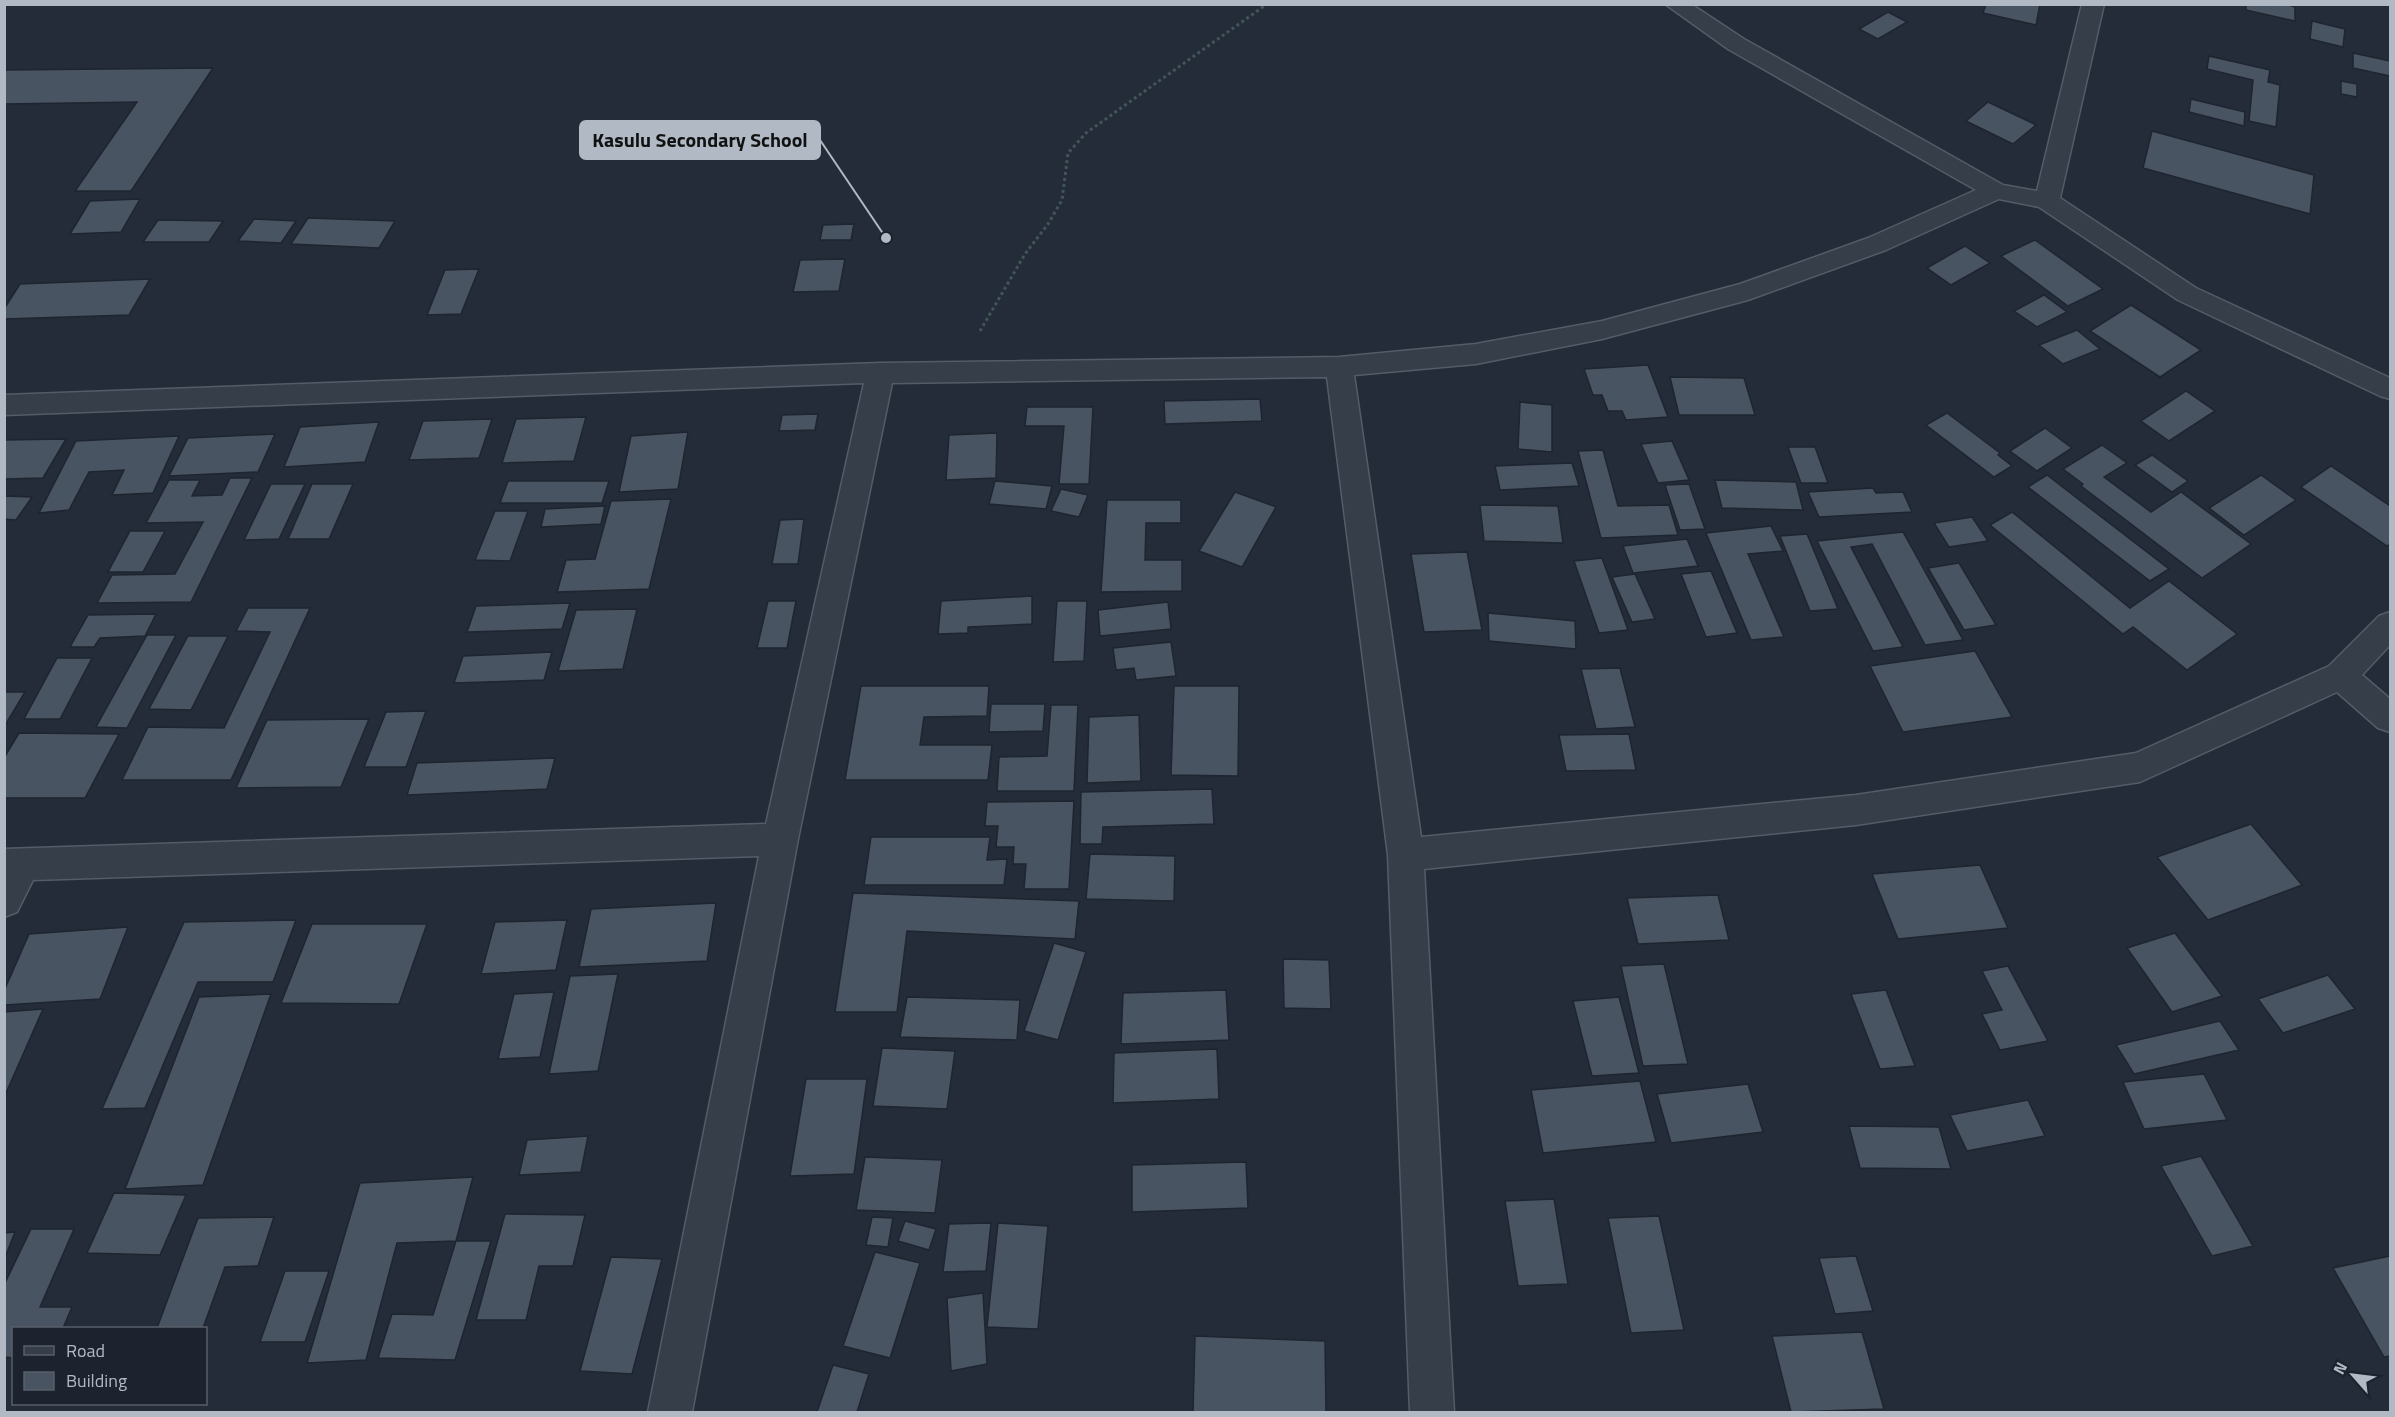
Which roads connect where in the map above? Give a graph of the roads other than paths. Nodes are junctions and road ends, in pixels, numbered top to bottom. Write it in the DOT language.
graph roads {
  1 [pos="1676,4"];
  2 [pos="2093,4"];
  3 [pos="1996,191"];
  4 [pos="2047,201"];
  5 [pos="1339,367"];
  6 [pos="880,373"];
  7 [pos="2391,389"];
  8 [pos="4,405"];
  9 [pos="2391,625"];
  10 [pos="2340,676"];
  11 [pos="2391,718"];
  12 [pos="780,839"];
  13 [pos="1406,855"];
  14 [pos="14,864"];
  15 [pos="4,900"];
  16 [pos="670,1413"];
  17 [pos="1432,1413"];
  1 -- 3 [label="street"];
  2 -- 4 [label="street"];
  3 -- 4 [label="street"];
  3 -- 5 [label="street"];
  4 -- 7 [label="street"];
  5 -- 6 [label="street"];
  5 -- 13 [label="street"];
  6 -- 8 [label="street"];
  6 -- 12 [label="street"];
  9 -- 10 [label="street"];
  10 -- 11 [label="street"];
  10 -- 13 [label="street"];
  12 -- 14 [label="street"];
  12 -- 16 [label="street"];
  13 -- 17 [label="street"];
  14 -- 15 [label="street"];
}
